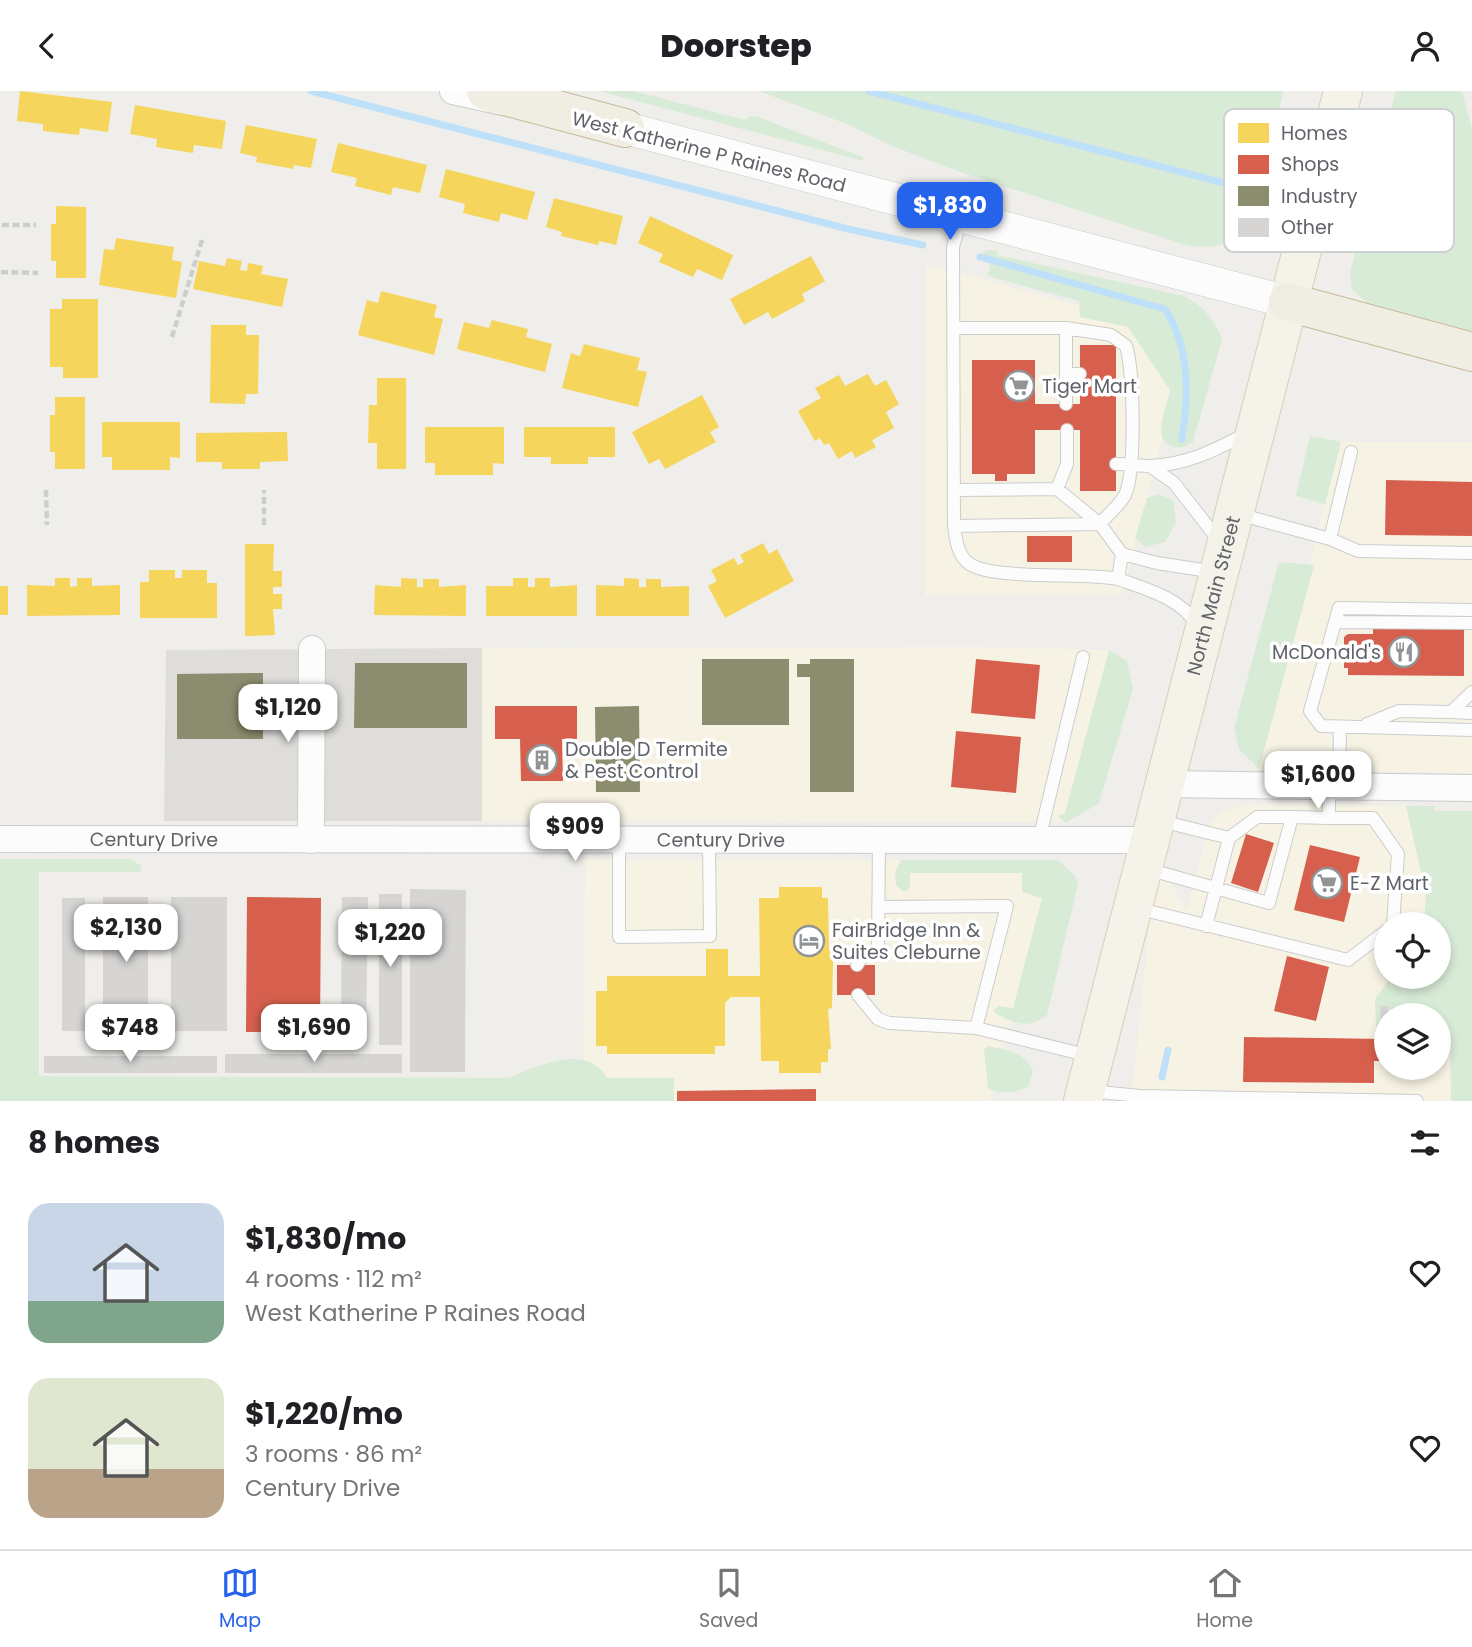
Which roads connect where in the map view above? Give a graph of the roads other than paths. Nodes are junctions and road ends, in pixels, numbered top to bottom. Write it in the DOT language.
graph roads {
  1 [pos="453,91"];
  2 [pos="486,91"];
  3 [pos="1343,91"];
  4 [pos="1338,109"];
  5 [pos="625,128"];
  6 [pos="961,218"];
  7 [pos="1302,252"];
  8 [pos="1289,302"];
  9 [pos="954,328"];
  10 [pos="1066,328"];
  11 [pos="1472,352"];
  12 [pos="1066,374"];
  13 [pos="1080,374"];
  14 [pos="1066,404"];
  15 [pos="1255,429"];
  16 [pos="1067,430"];
  17 [pos="1351,452"];
  18 [pos="1116,464"];
  19 [pos="1131,464"];
  20 [pos="1150,466"];
  21 [pos="1057,489"];
  22 [pos="954,490"];
  23 [pos="1100,524"];
  24 [pos="954,526"];
  25 [pos="1330,538"];
  26 [pos="1227,545"];
  27 [pos="1472,553"];
  28 [pos="1122,554"];
  29 [pos="1118,579"];
  30 [pos="1472,610"];
  31 [pos="1335,622"];
  32 [pos="1472,623"];
  33 [pos="1203,636"];
  34 [pos="312,649"];
  35 [pos="1083,657"];
  36 [pos="1472,692"];
  37 [pos="1451,712"];
  38 [pos="1472,713"];
  39 [pos="1340,727"];
  40 [pos="1360,727"];
  41 [pos="1472,730"];
  42 [pos="1334,787"];
  43 [pos="1472,788"];
  44 [pos="1292,817"];
  45 [pos="1329,818"];
  46 [pos="1153,828"];
  47 [pos="1229,838"];
  48 [pos="0,839"];
  49 [pos="619,839"];
  50 [pos="709,839"];
  51 [pos="879,839"];
  52 [pos="311,840"];
  53 [pos="1038,841"];
  54 [pos="1215,889"];
  55 [pos="878,907"];
  56 [pos="1132,907"];
  57 [pos="1394,912"];
  58 [pos="1206,926"];
  59 [pos="1374,940"];
  60 [pos="858,965"];
  61 [pos="858,995"];
  62 [pos="976,1028"];
  63 [pos="1087,1083"];
  64 [pos="1196,1099"];
  65 [pos="1417,1101"];
  1 -- 5 [label="street, West Katherine P Raines Road"];
  2 -- 5 [label="highway"];
  3 -- 4 [label="main road, North Main Street"];
  5 -- 6 [label="street, West Katherine P Raines Road"];
  6 -- 8 [label="street, West Katherine P Raines Road"];
  6 -- 9 [label="lane"];
  7 -- 8 [label="main road, North Main Street"];
  8 -- 11 [label="highway"];
  8 -- 15 [label="main road, North Main Street"];
  9 -- 10 [label="lane"];
  9 -- 22 [label="lane"];
  10 -- 12 [label="lane"];
  10 -- 19 [label="lane"];
  12 -- 13 [label="lane"];
  12 -- 14 [label="lane"];
  15 -- 20 [label="lane"];
  15 -- 26 [label="main road, North Main Street"];
  16 -- 21 [label="lane"];
  17 -- 25 [label="lane"];
  18 -- 19 [label="lane"];
  19 -- 20 [label="lane"];
  19 -- 23 [label="lane"];
  20 -- 26 [label="lane"];
  21 -- 22 [label="lane"];
  21 -- 23 [label="lane"];
  22 -- 24 [label="lane"];
  23 -- 24 [label="lane"];
  23 -- 28 [label="lane"];
  24 -- 29 [label="lane"];
  25 -- 26 [label="lane"];
  25 -- 27 [label="lane"];
  26 -- 28 [label="lane"];
  26 -- 33 [label="main road, North Main Street"];
  28 -- 29 [label="lane"];
  29 -- 33 [label="lane"];
  30 -- 31 [label="lane"];
  31 -- 32 [label="lane"];
  31 -- 39 [label="lane"];
  33 -- 46 [label="main road, North Main Street"];
  34 -- 52 [label="street"];
  35 -- 53 [label="lane"];
  36 -- 37 [label="lane"];
  37 -- 38 [label="lane"];
  37 -- 40 [label="lane"];
  39 -- 40 [label="lane"];
  39 -- 42 [label="lane"];
  40 -- 41 [label="lane"];
  42 -- 43 [label="street, Century Drive"];
  42 -- 45 [label="lane"];
  42 -- 46 [label="street, Century Drive"];
  44 -- 45 [label="lane"];
  44 -- 47 [label="lane"];
  44 -- 54 [label="lane"];
  45 -- 57 [label="lane"];
  46 -- 47 [label="lane"];
  46 -- 53 [label="street, Century Drive"];
  46 -- 54 [label="lane"];
  46 -- 56 [label="main road, North Main Street"];
  47 -- 54 [label="lane"];
  48 -- 52 [label="street, Century Drive"];
  49 -- 50 [label="street, Century Drive"];
  49 -- 50 [label="lane"];
  49 -- 52 [label="street, Century Drive"];
  50 -- 51 [label="street, Century Drive"];
  51 -- 53 [label="street, Century Drive"];
  51 -- 55 [label="lane"];
  54 -- 58 [label="lane"];
  55 -- 60 [label="lane"];
  55 -- 62 [label="lane"];
  56 -- 58 [label="lane"];
  56 -- 63 [label="main road, North Main Street"];
  58 -- 59 [label="lane"];
  61 -- 62 [label="lane"];
  62 -- 63 [label="lane"];
  63 -- 64 [label="lane"];
  64 -- 65 [label="lane"];
}
